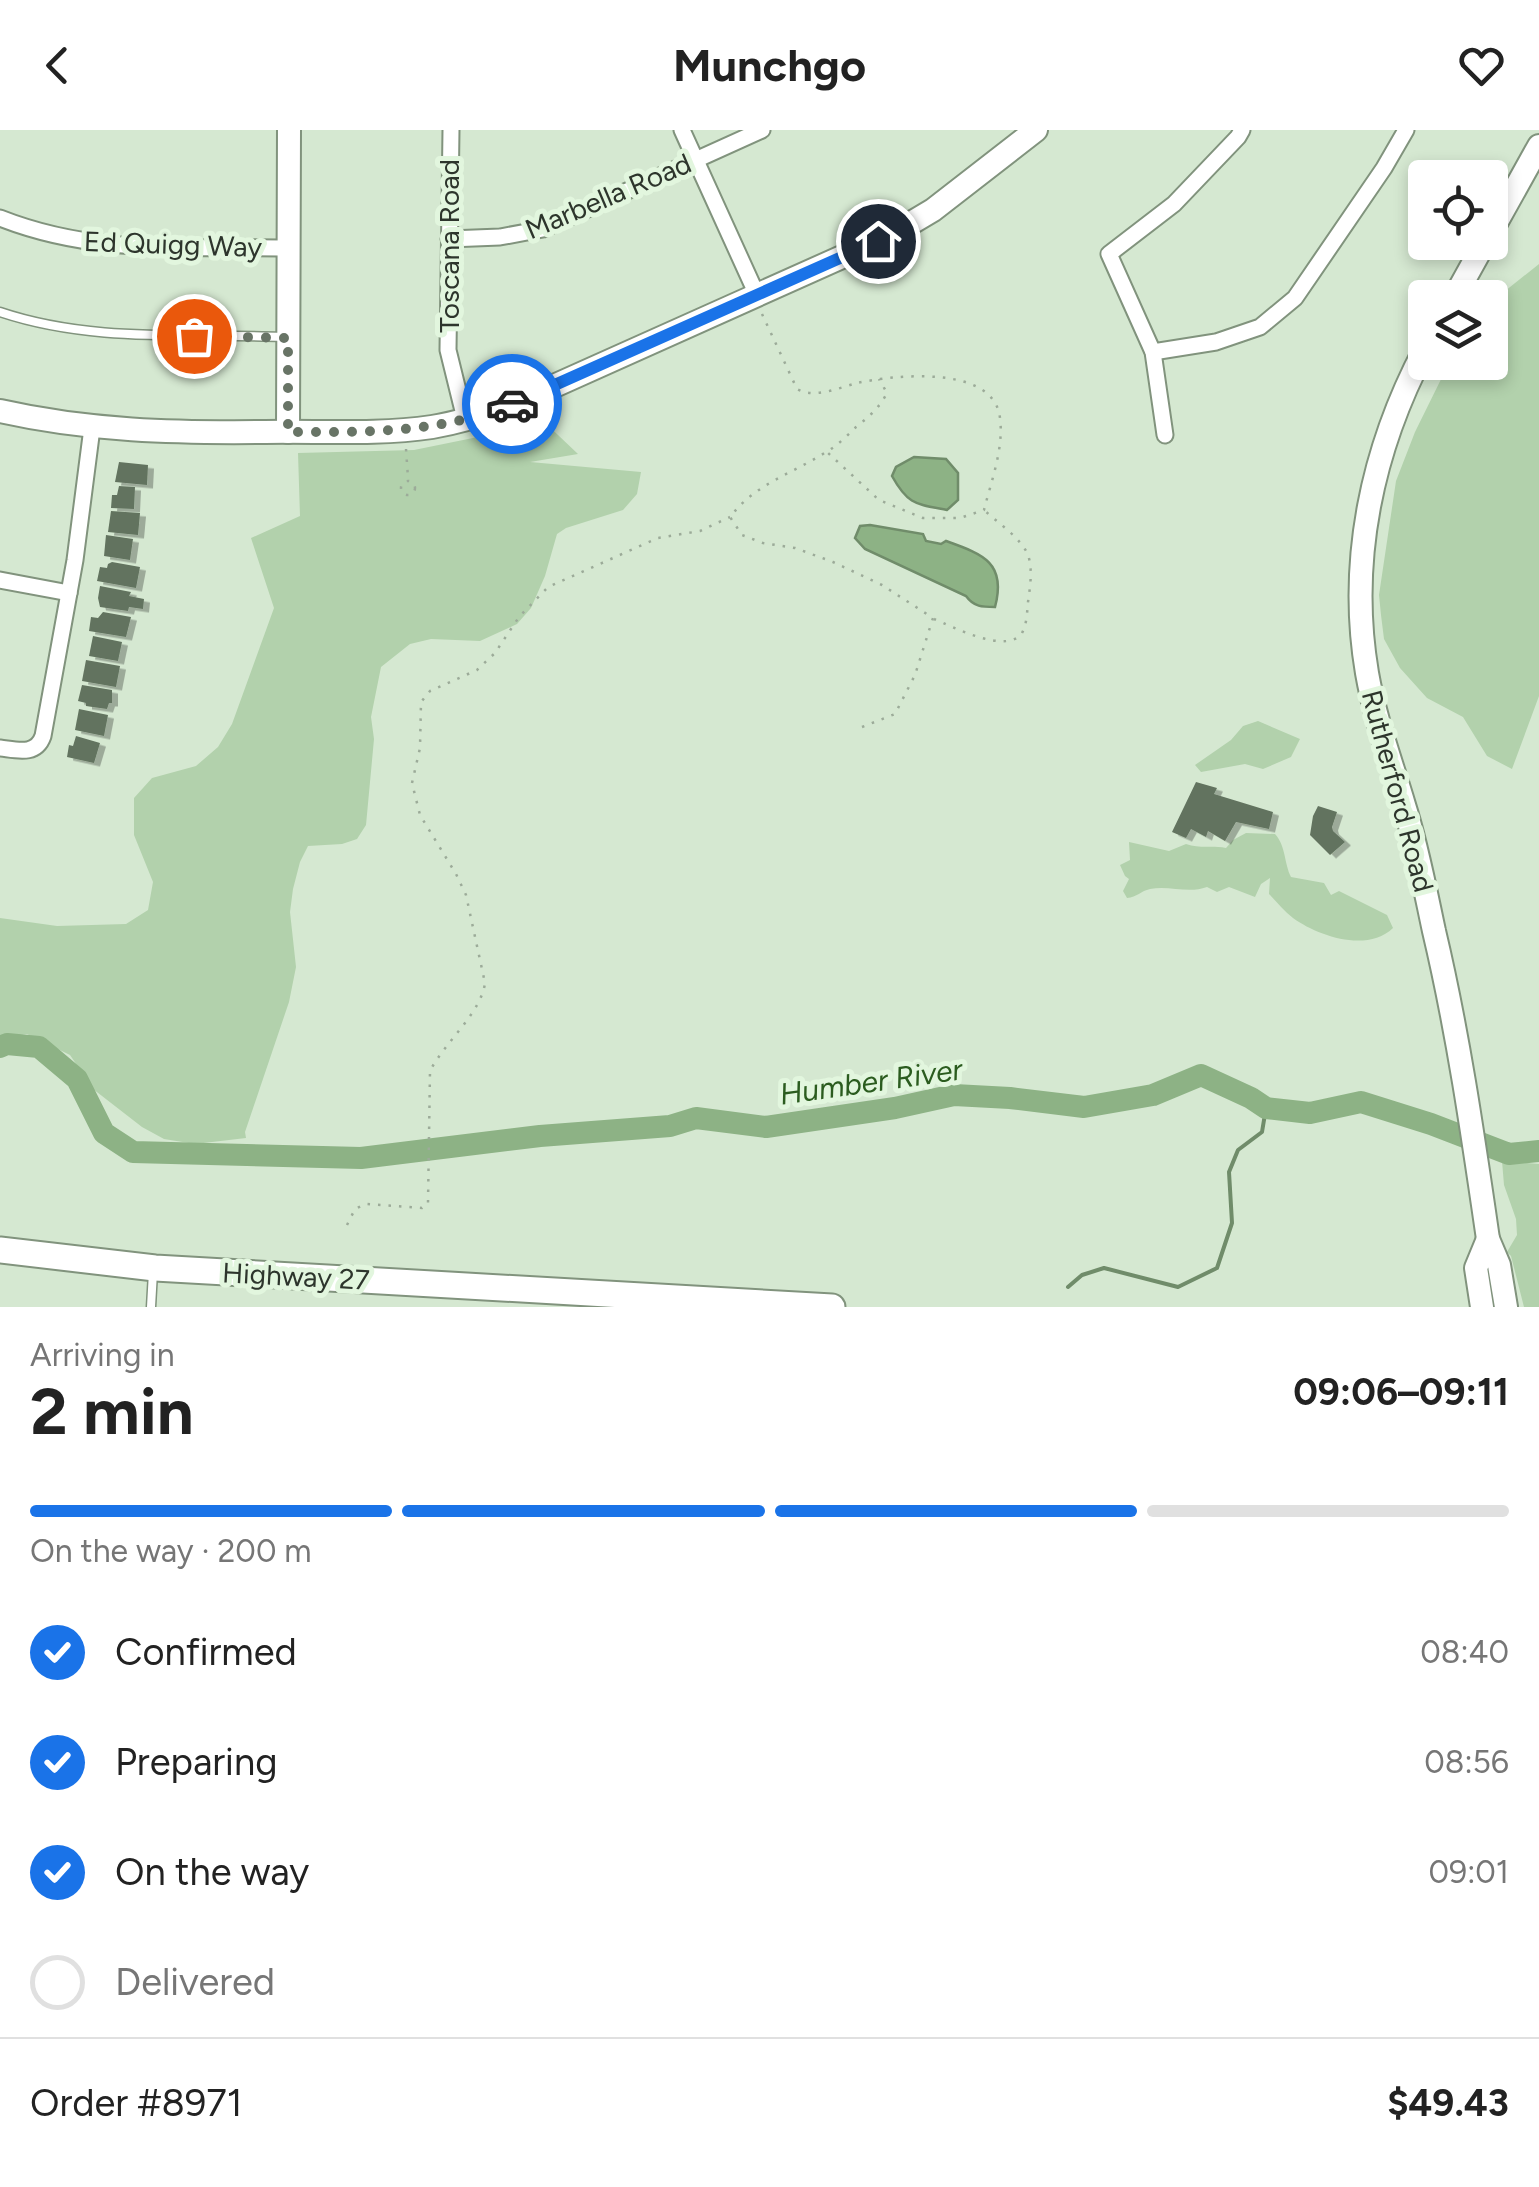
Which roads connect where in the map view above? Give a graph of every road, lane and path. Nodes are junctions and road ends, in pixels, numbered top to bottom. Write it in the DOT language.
graph roads {
  1 [pos="289,130"];
  2 [pos="451,130"];
  3 [pos="682,130"];
  4 [pos="762,130"];
  5 [pos="1036,130"];
  6 [pos="1242,130"];
  7 [pos="1406,130"];
  8 [pos="1539,146"];
  9 [pos="696,160"];
  10 [pos="1508,202"];
  11 [pos="0,218"];
  12 [pos="449,238"];
  13 [pos="289,248"];
  14 [pos="760,304"];
  15 [pos="0,312"];
  16 [pos="288,338"];
  17 [pos="1153,352"];
  18 [pos="879,379"];
  19 [pos="1410,380"];
  20 [pos="0,412"];
  21 [pos="465,420"];
  22 [pos="92,428"];
  23 [pos="288,432"];
  24 [pos="1165,435"];
  25 [pos="406,449"];
  26 [pos="828,452"];
  27 [pos="408,480"];
  28 [pos="984,510"];
  29 [pos="730,516"];
  30 [pos="0,580"];
  31 [pos="68,593"];
  32 [pos="933,618"];
  33 [pos="862,727"];
  34 [pos="0,748"];
  35 [pos="346,1225"];
  36 [pos="1488,1239"];
  37 [pos="0,1250"];
  38 [pos="153,1268"];
  39 [pos="151,1307"];
  40 [pos="832,1307"];
  41 [pos="1482,1307"];
  42 [pos="1506,1307"];
  1 -- 13 [label="street"];
  2 -- 12 [label="street, Toscana Road"];
  3 -- 9 [label="street"];
  4 -- 9 [label="street, Marbella Road"];
  5 -- 14 [label="street"];
  6 -- 17 [label="street"];
  7 -- 17 [label="street"];
  8 -- 10 [label="street"];
  9 -- 12 [label="street, Marbella Road"];
  9 -- 14 [label="street"];
  11 -- 13 [label="street, Ed Quigg Way"];
  12 -- 21 [label="street, Toscana Road"];
  13 -- 16 [label="street"];
  14 -- 18 [label="path"];
  14 -- 21 [label="street"];
  15 -- 16 [label="lane"];
  16 -- 23 [label="street"];
  17 -- 24 [label="street"];
  18 -- 26 [label="path"];
  18 -- 28 [label="path"];
  19 -- 36 [label="street, Rutherford Road"];
  20 -- 22 [label="street"];
  21 -- 23 [label="street"];
  22 -- 23 [label="street"];
  22 -- 31 [label="street"];
  25 -- 27 [label="path"];
  26 -- 28 [label="path"];
  26 -- 29 [label="path"];
  28 -- 32 [label="path"];
  29 -- 32 [label="path"];
  29 -- 35 [label="path"];
  30 -- 31 [label="street"];
  31 -- 34 [label="street"];
  32 -- 33 [label="path"];
  36 -- 41 [label="street, Rutherford Road"];
  36 -- 42 [label="street, Rutherford Road"];
  37 -- 38 [label="main road, Highway 27"];
  38 -- 39 [label="lane"];
  38 -- 40 [label="main road, Highway 27"];
}
